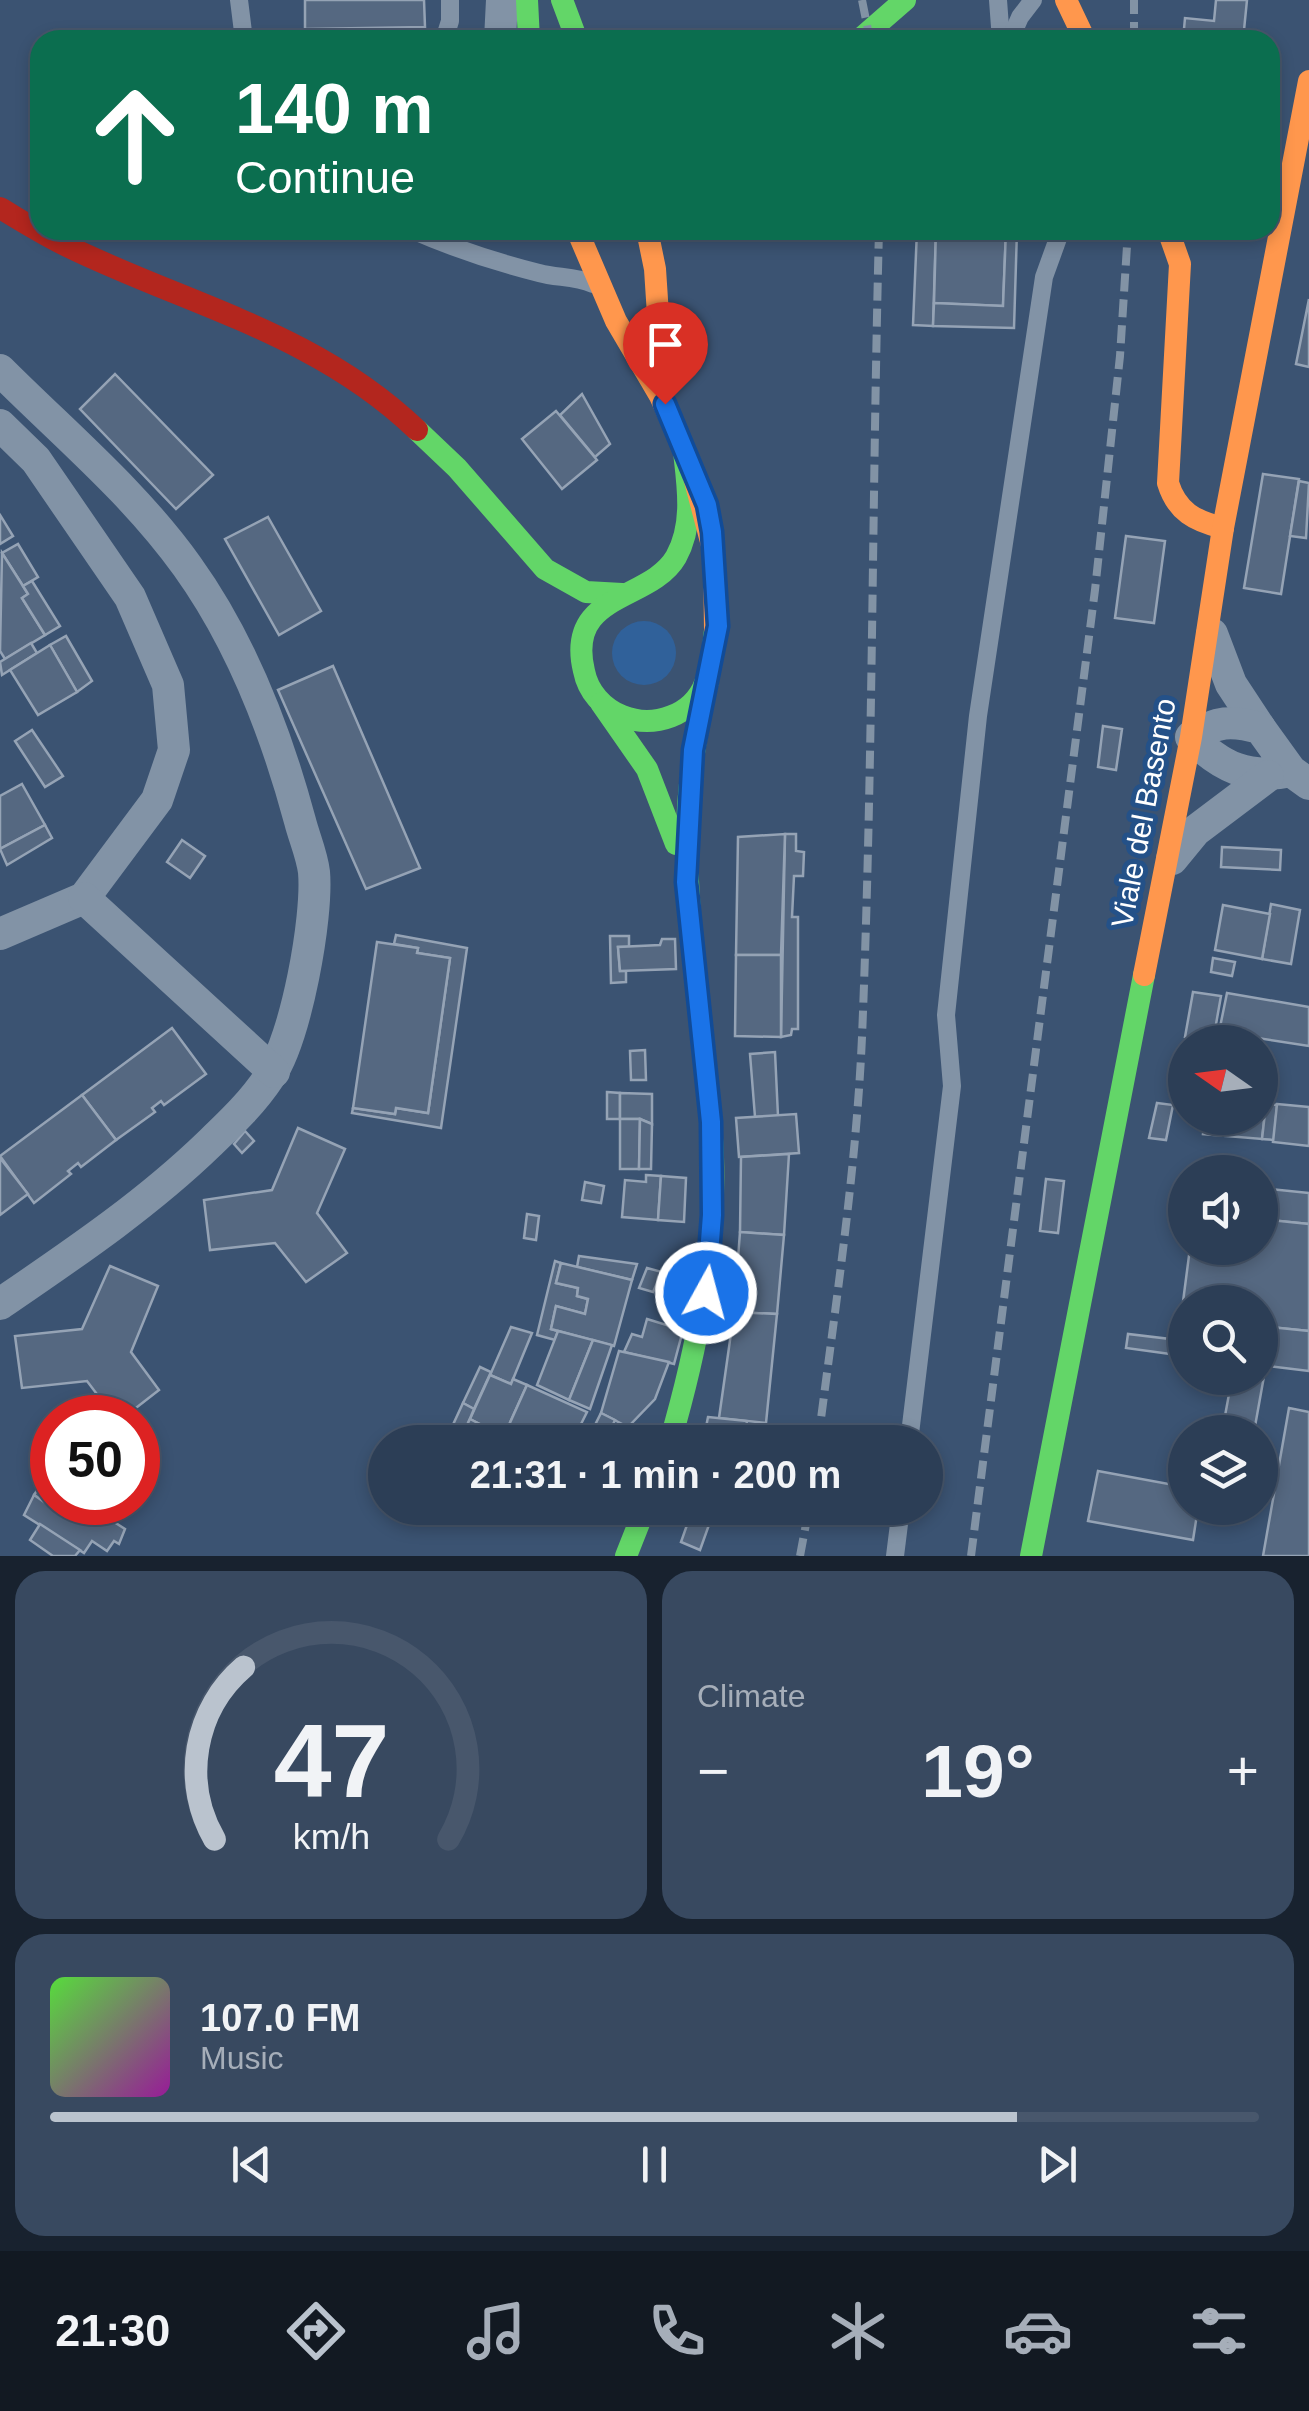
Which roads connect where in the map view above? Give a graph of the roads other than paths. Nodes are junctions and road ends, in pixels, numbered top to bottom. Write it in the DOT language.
graph roads {
  1 [pos="240,0"];
  2 [pos="450,0"];
  3 [pos="562,0"];
  4 [pos="905,0"];
  5 [pos="998,0"];
  6 [pos="1033,0"];
  7 [pos="1066,0"];
  8 [pos="1100,9"];
  9 [pos="243,30"];
  10 [pos="447,30"];
  11 [pos="573,30"];
  12 [pos="870,30"];
  13 [pos="1000,30"];
  14 [pos="1014,30"];
  15 [pos="1080,30"];
  16 [pos="1097,30"];
  17 [pos="1309,81"];
  18 [pos="0,208"];
  19 [pos="30,225"];
  20 [pos="1280,232"];
  21 [pos="56,240"];
  22 [pos="436,240"];
  23 [pos="581,240"];
  24 [pos="608,240"];
  25 [pos="646,240"];
  26 [pos="650,240"];
  27 [pos="1057,240"];
  28 [pos="1173,240"];
  29 [pos="1278,240"];
  30 [pos="608,300"];
  31 [pos="0,370"];
  32 [pos="665,404"];
  33 [pos="0,425"];
  34 [pos="684,452"];
  35 [pos="1223,528"];
  36 [pos="520,543"];
  37 [pos="547,590"];
  38 [pos="630,592"];
  39 [pos="1207,620"];
  40 [pos="562,626"];
  41 [pos="713,647"];
  42 [pos="708,680"];
  43 [pos="591,688"];
  44 [pos="1260,728"];
  45 [pos="1191,737"];
  46 [pos="1294,772"];
  47 [pos="1163,870"];
  48 [pos="686,882"];
  49 [pos="84,898"];
  50 [pos="0,934"];
  51 [pos="274,1072"];
  52 [pos="0,1304"];
  53 [pos="675,1425"];
  54 [pos="910,1425"];
  55 [pos="638,1525"];
  56 [pos="899,1525"];
  57 [pos="626,1556"];
  58 [pos="895,1556"];
  59 [pos="1032,1556"];
  1 -- 9 [label="lane"];
  2 -- 10 [label="lane"];
  3 -- 11 [label="main road"];
  4 -- 12 [label="main road"];
  5 -- 13 [label="lane"];
  6 -- 14 [label="lane"];
  7 -- 15 [label="main road"];
  8 -- 16 [label="main road"];
  17 -- 20 [label="main road, Viale del Basento"];
  18 -- 19 [label="main road"];
  21 -- 36 [label="main road"];
  22 -- 30 [label="lane"];
  23 -- 30 [label="main road"];
  24 -- 25 [label="main road"];
  26 -- 32 [label="main road"];
  27 -- 54 [label="lane"];
  28 -- 35 [label="main road"];
  29 -- 35 [label="main road, Viale del Basento"];
  30 -- 32 [label="main road"];
  31 -- 51 [label="street"];
  32 -- 34 [label="main road"];
  33 -- 49 [label="street"];
  34 -- 38 [label="main road"];
  34 -- 41 [label="main road"];
  35 -- 39 [label="main road, Viale del Basento"];
  36 -- 37 [label="main road"];
  36 -- 38 [label="main road"];
  38 -- 41 [label="main road"];
  38 -- 43 [label="main road"];
  39 -- 44 [label="street"];
  39 -- 45 [label="main road, Viale del Basento"];
  40 -- 43 [label="main road"];
  41 -- 42 [label="main road"];
  42 -- 43 [label="main road"];
  42 -- 48 [label="main road"];
  43 -- 48 [label="main road"];
  44 -- 45 [label="street"];
  44 -- 46 [label="street"];
  45 -- 46 [label="street"];
  45 -- 47 [label="main road, Viale del Basento"];
  46 -- 47 [label="street"];
  47 -- 59 [label="main road, Viale del Basento"];
  48 -- 53 [label="main road"];
  49 -- 50 [label="street"];
  49 -- 51 [label="street"];
  51 -- 52 [label="street"];
  55 -- 57 [label="main road"];
  56 -- 58 [label="lane"];
}
